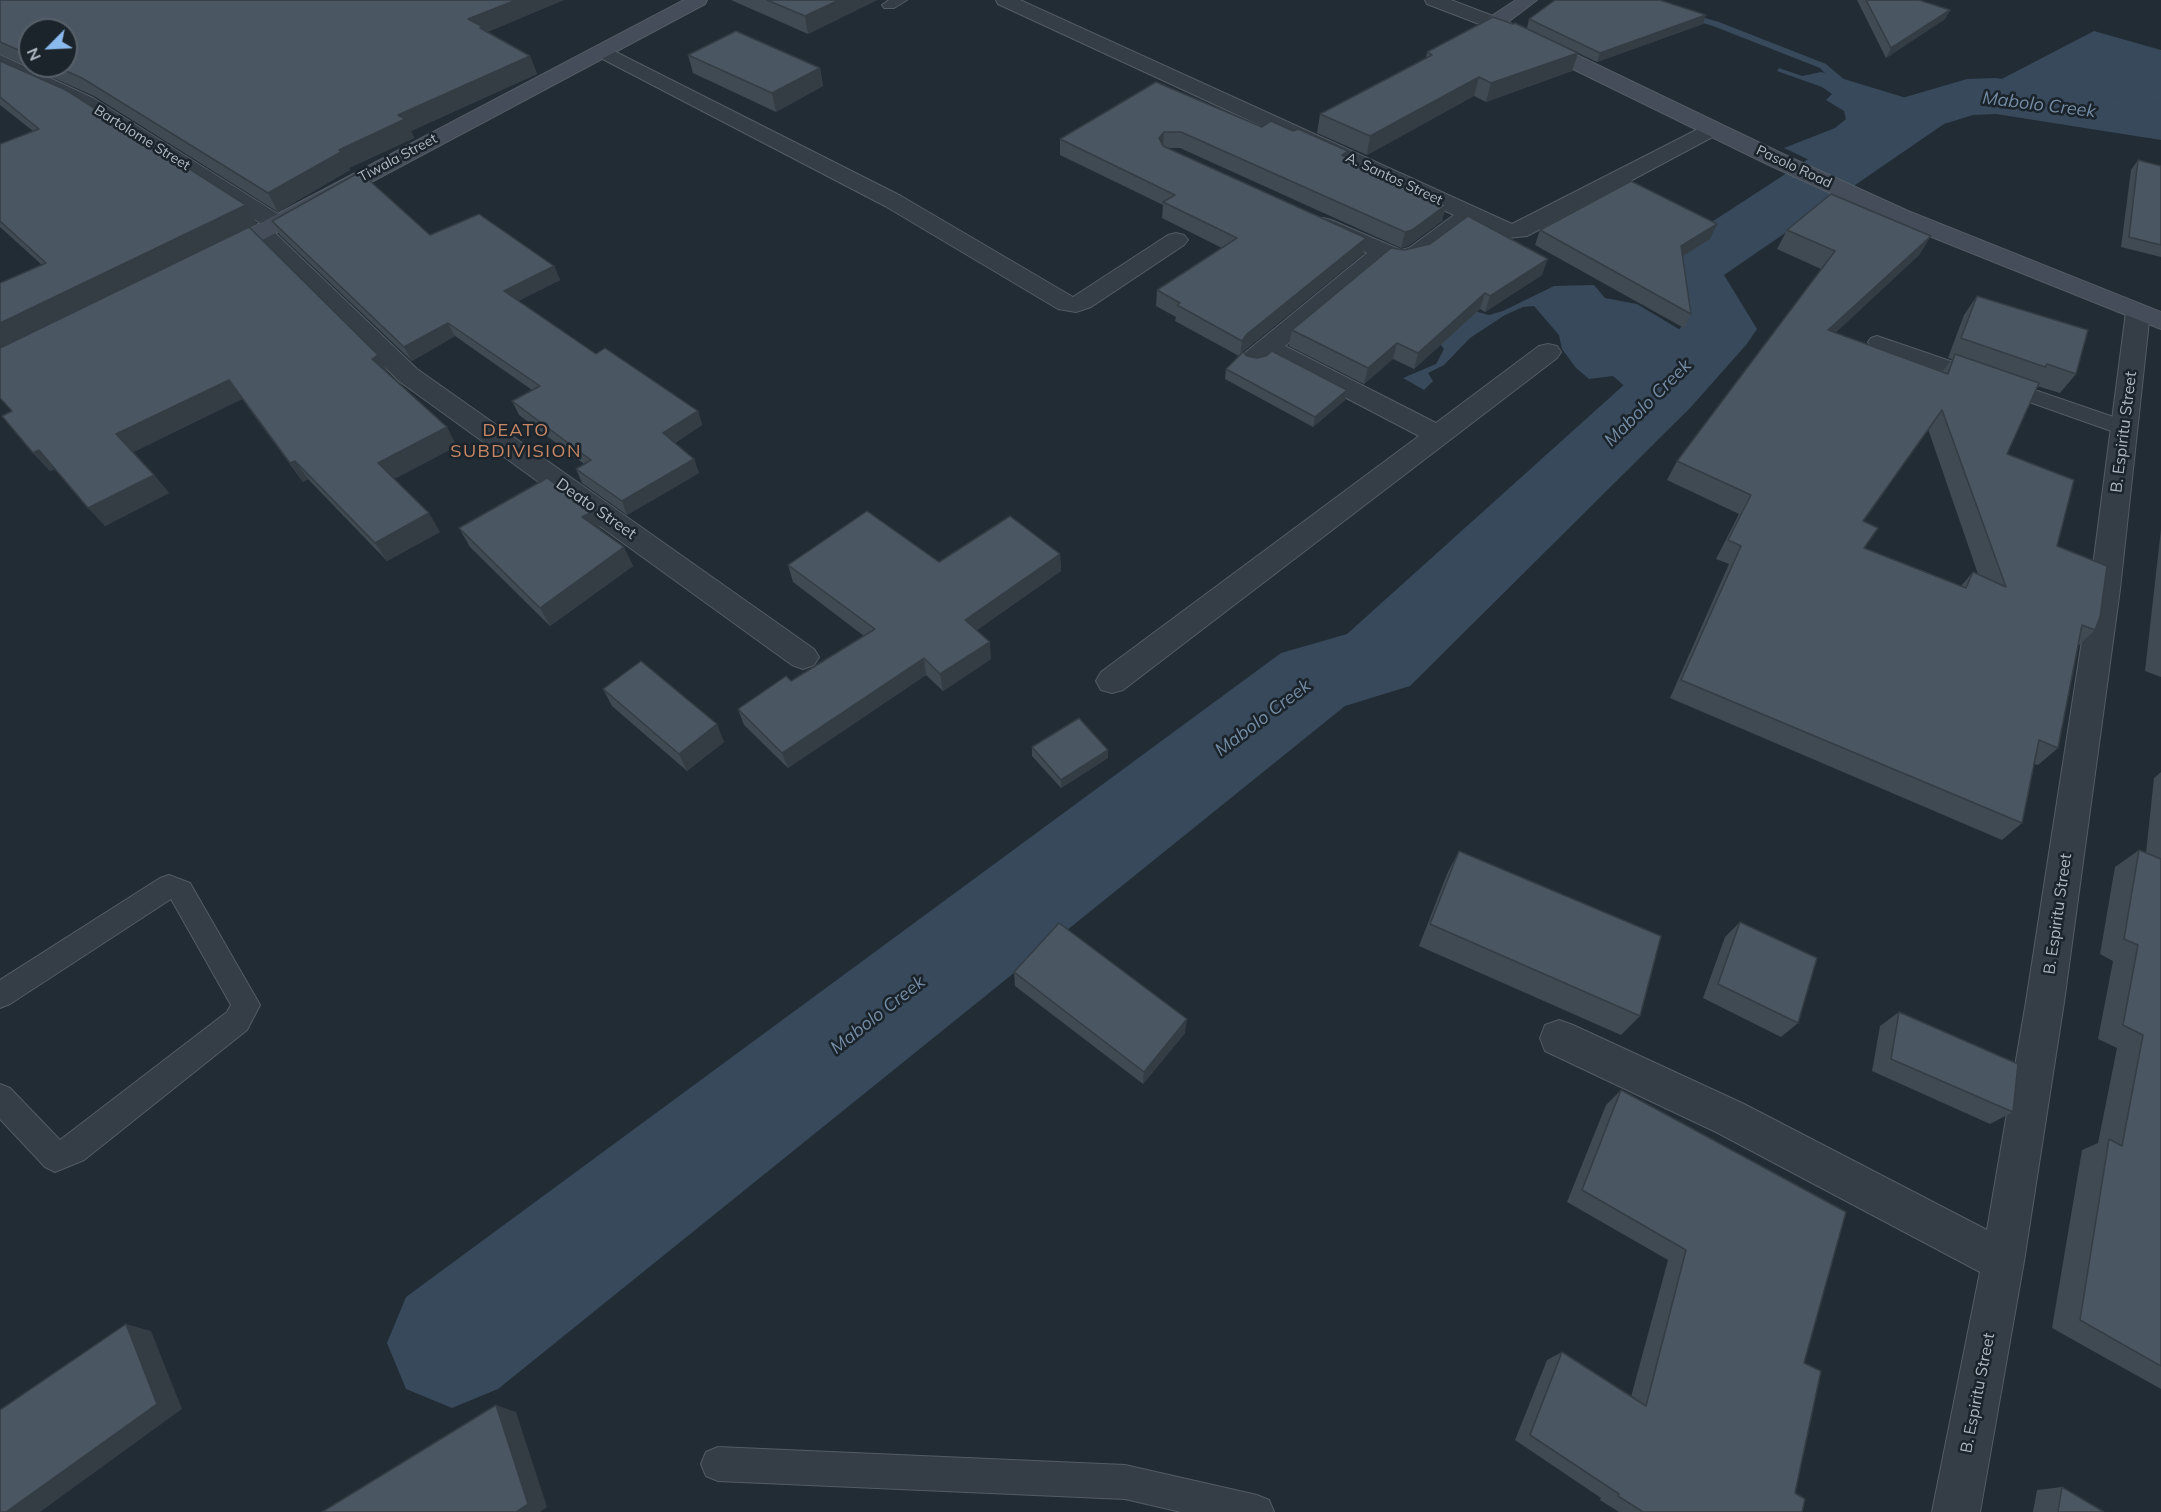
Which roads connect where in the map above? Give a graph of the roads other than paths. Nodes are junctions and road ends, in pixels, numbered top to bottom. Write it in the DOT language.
graph roads {
  1 [pos="698,0"];
  2 [pos="1005,0"];
  3 [pos="1434,0"];
  4 [pos="1528,0"];
  5 [pos="1494,24"];
  6 [pos="602,51"];
  7 [pos="0,61"];
  8 [pos="1713,129"];
  9 [pos="1470,214"];
  10 [pos="1309,218"];
  11 [pos="270,229"];
  12 [pos="1176,240"];
  13 [pos="1383,252"];
  14 [pos="199,264"];
  15 [pos="2150,316"];
  16 [pos="1877,342"];
  17 [pos="1548,352"];
  18 [pos="2124,428"];
  19 [pos="1438,435"];
  20 [pos="803,657"];
  21 [pos="1112,681"];
  22 [pos="0,995"];
  23 [pos="1558,1038"];
  24 [pos="0,1098"];
  25 [pos="2003,1261"];
  26 [pos="718,1464"];
  27 [pos="1257,1512"];
  28 [pos="1956,1512"];
  1 -- 6 [label="street, Tiwala Street"];
  2 -- 9 [label="street, A. Santos Street"];
  3 -- 5 [label="street"];
  4 -- 5 [label="street"];
  5 -- 8 [label="street, Pasolo Road"];
  6 -- 11 [label="street, Tiwala Street"];
  6 -- 12 [label="street"];
  7 -- 11 [label="street, Bartolome Street"];
  8 -- 9 [label="street, A. Santos Street"];
  8 -- 15 [label="street, Pasolo Road"];
  9 -- 13 [label="street"];
  10 -- 13 [label="street"];
  11 -- 14 [label="street, Tiwala Street"];
  11 -- 20 [label="street, Deato Street"];
  13 -- 19 [label="street"];
  15 -- 18 [label="street, B. Espiritu Street"];
  16 -- 18 [label="lane"];
  17 -- 19 [label="street"];
  18 -- 25 [label="street, B. Espiritu Street"];
  19 -- 21 [label="street"];
  22 -- 24 [label="lane"];
  23 -- 25 [label="street"];
  25 -- 28 [label="street, B. Espiritu Street"];
  26 -- 27 [label="lane"];
}
